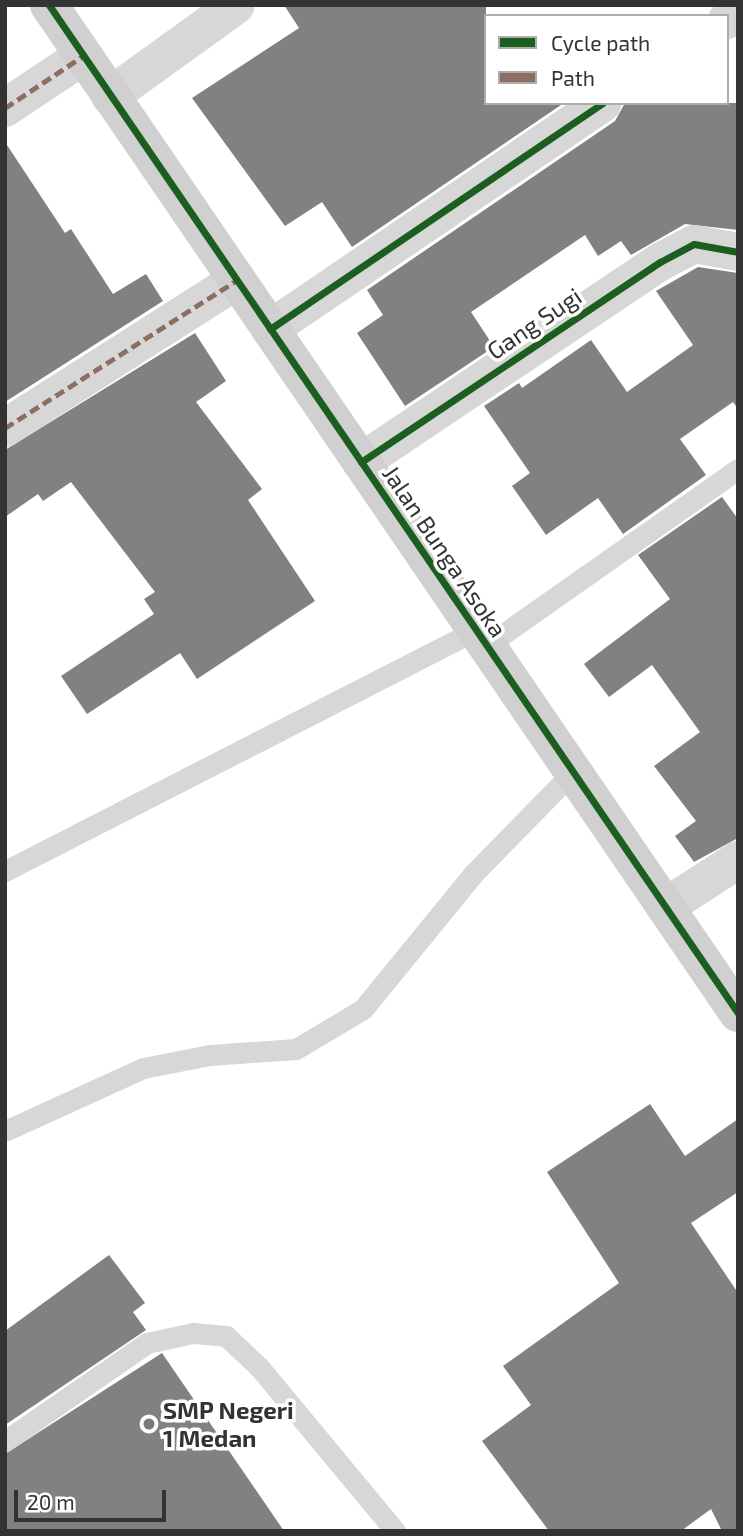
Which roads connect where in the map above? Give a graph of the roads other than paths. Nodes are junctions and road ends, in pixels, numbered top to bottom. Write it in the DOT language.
graph roads {
  1 [pos="49,5"];
  2 [pos="236,5"];
  3 [pos="83,56"];
  4 [pos="110,96"];
  5 [pos="600,105"];
  6 [pos="5,108"];
  7 [pos="738,252"];
  8 [pos="237,280"];
  9 [pos="270,329"];
  10 [pos="5,428"];
  11 [pos="361,462"];
  12 [pos="738,469"];
  13 [pos="481,638"];
  14 [pos="572,772"];
  15 [pos="738,860"];
  16 [pos="5,871"];
  17 [pos="665,907"];
  18 [pos="738,1013"];
  19 [pos="7,1130"];
  20 [pos="5,1441"];
  21 [pos="395,1531"];
  1 -- 3 [label="street, Jalan Bunga Asoka"];
  2 -- 4 [label="street"];
  3 -- 4 [label="street, Jalan Bunga Asoka"];
  3 -- 6 [label="street"];
  4 -- 8 [label="street, Jalan Bunga Asoka"];
  5 -- 9 [label="street"];
  7 -- 11 [label="street, Gang Sugi"];
  8 -- 9 [label="street, Jalan Bunga Asoka"];
  8 -- 10 [label="street"];
  9 -- 11 [label="street, Jalan Bunga Asoka"];
  11 -- 13 [label="street, Jalan Bunga Asoka"];
  12 -- 13 [label="lane"];
  13 -- 14 [label="street, Jalan Bunga Asoka"];
  13 -- 16 [label="lane"];
  14 -- 17 [label="street, Jalan Bunga Asoka"];
  14 -- 19 [label="lane"];
  15 -- 17 [label="street"];
  17 -- 18 [label="street, Jalan Bunga Asoka"];
  20 -- 21 [label="lane"];
}
